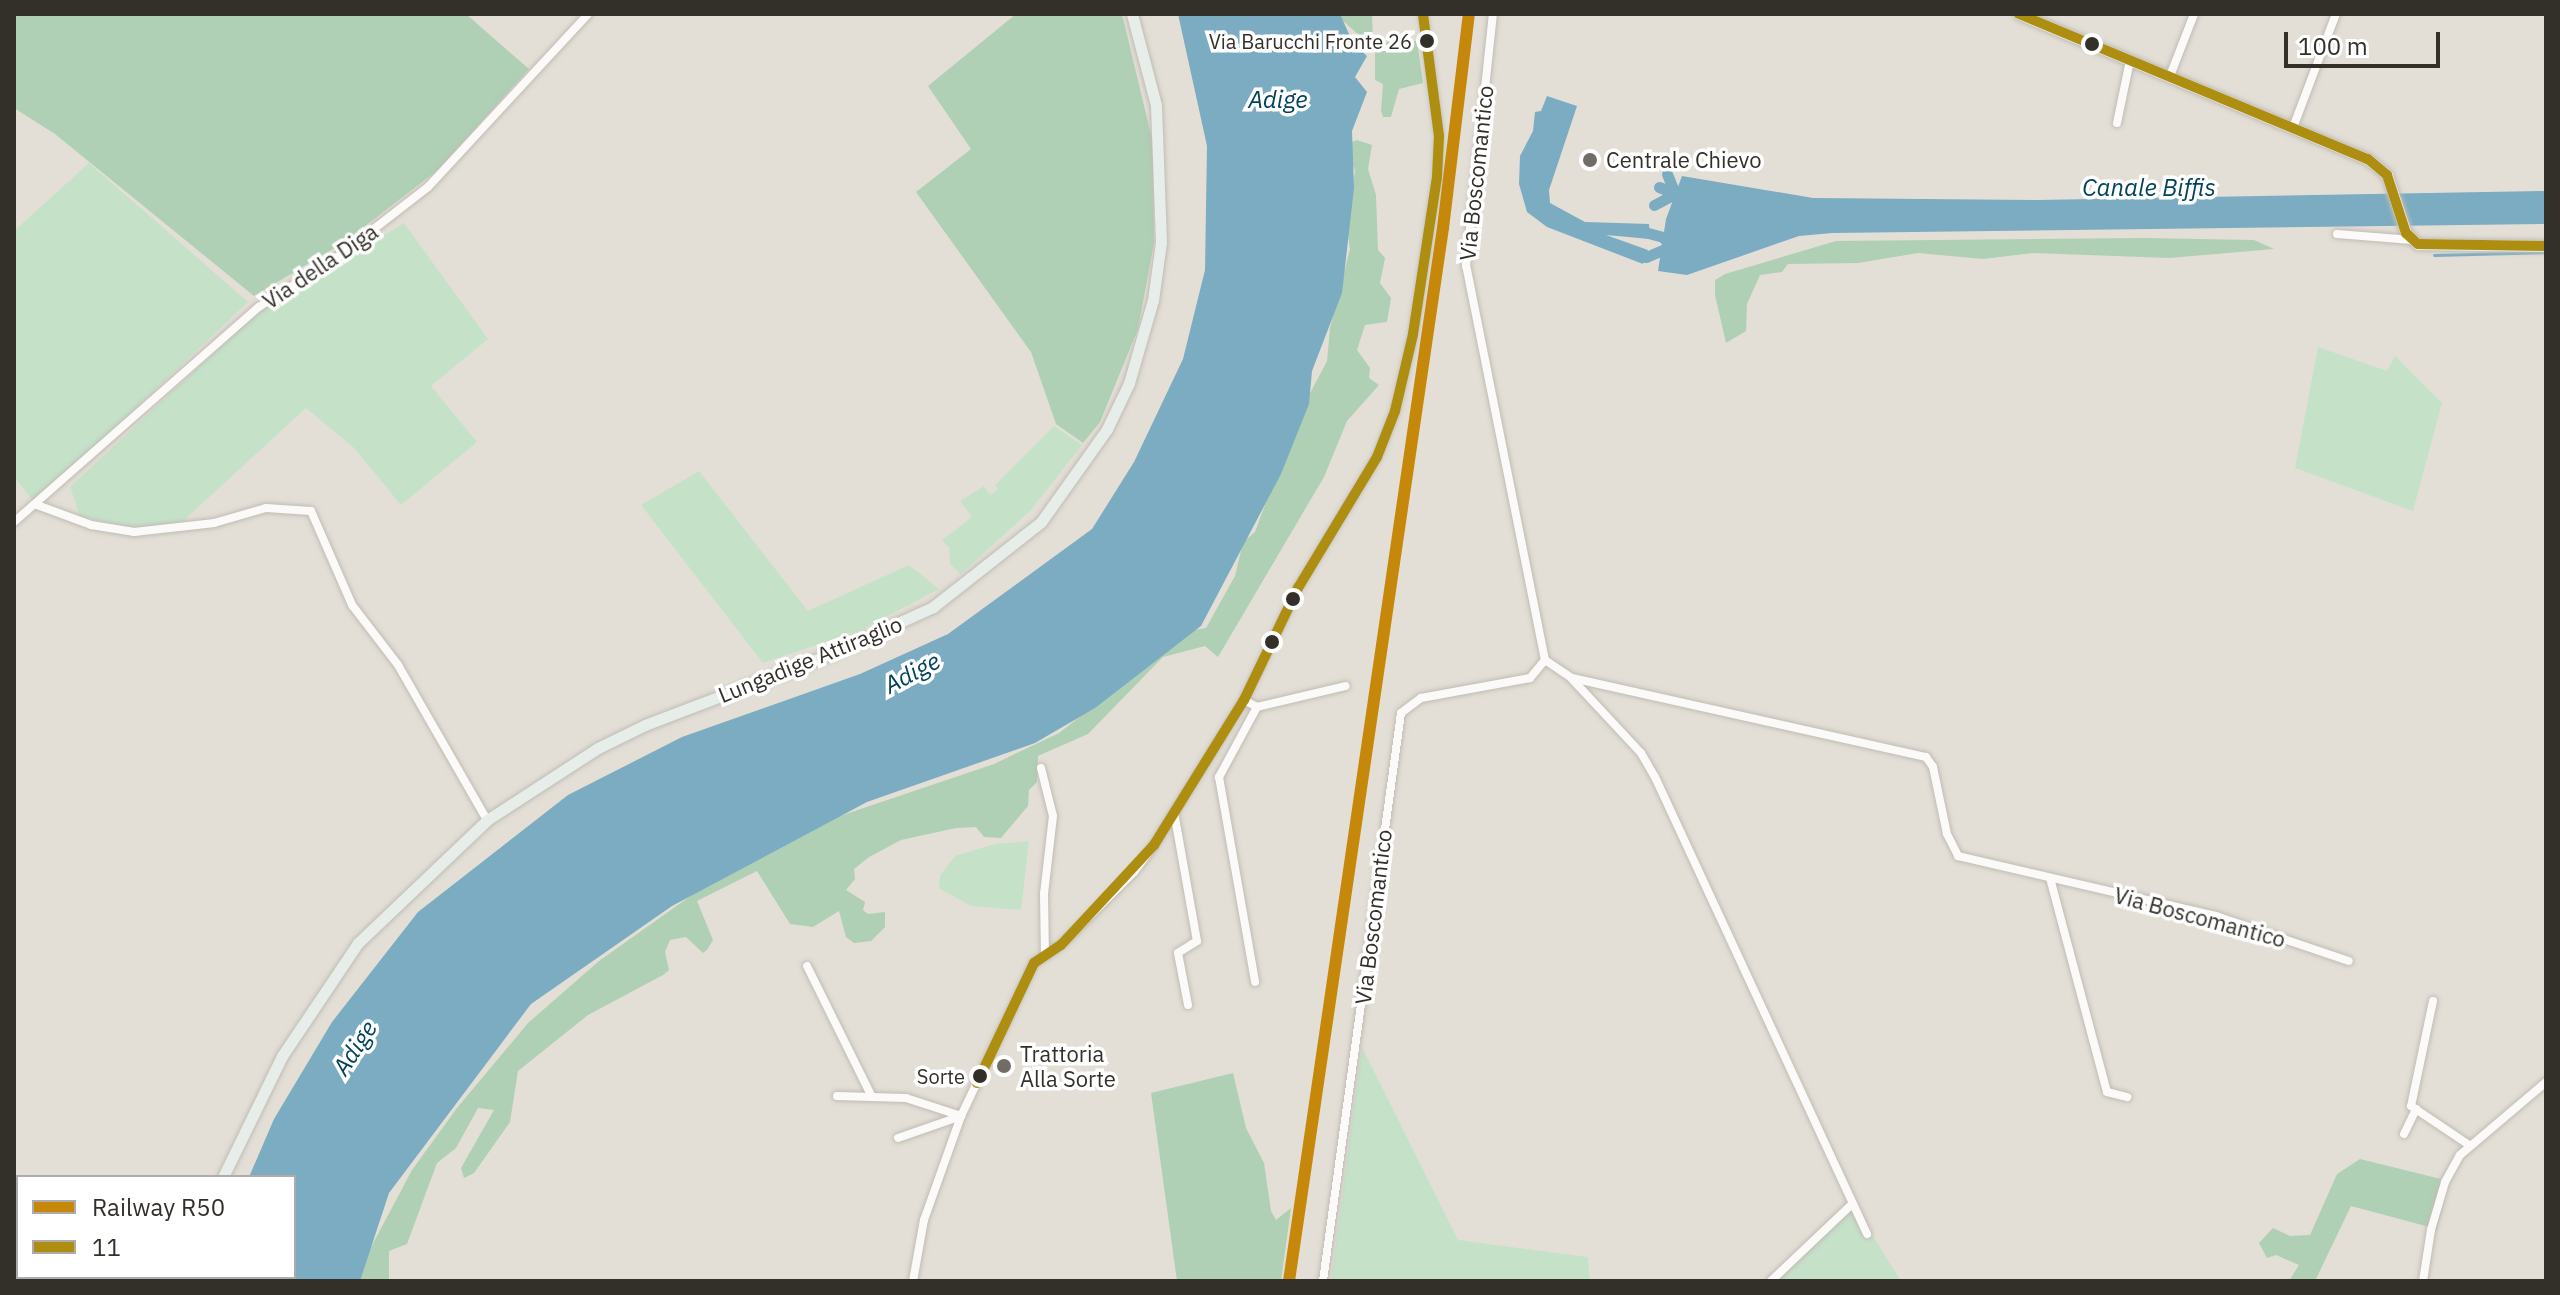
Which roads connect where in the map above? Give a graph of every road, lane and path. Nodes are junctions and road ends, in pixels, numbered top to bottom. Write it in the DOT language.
graph roads {
  1 [pos="588,14"];
  2 [pos="1132,14"];
  3 [pos="1423,14"];
  4 [pos="1493,14"];
  5 [pos="2019,14"];
  6 [pos="2194,14"];
  7 [pos="2336,14"];
  8 [pos="2130,60"];
  9 [pos="2170,76"];
  10 [pos="2117,123"];
  11 [pos="2294,125"];
  12 [pos="2337,234"];
  13 [pos="2409,237"];
  14 [pos="2546,246"];
  15 [pos="37,505"];
  16 [pos="14,522"];
  17 [pos="1545,660"];
  18 [pos="1572,678"];
  19 [pos="1346,686"];
  20 [pos="1244,700"];
  21 [pos="1257,707"];
  22 [pos="1041,768"];
  23 [pos="1174,811"];
  24 [pos="487,820"];
  25 [pos="2050,878"];
  26 [pos="1045,956"];
  27 [pos="2349,961"];
  28 [pos="807,966"];
  29 [pos="1255,982"];
  30 [pos="2433,1001"];
  31 [pos="1188,1005"];
  32 [pos="2546,1082"];
  33 [pos="871,1095"];
  34 [pos="837,1096"];
  35 [pos="2127,1097"];
  36 [pos="2416,1109"];
  37 [pos="961,1116"];
  38 [pos="2404,1134"];
  39 [pos="898,1138"];
  40 [pos="2469,1145"];
  41 [pos="224,1175"];
  42 [pos="1852,1204"];
  43 [pos="1867,1234"];
  44 [pos="913,1281"];
  45 [pos="1323,1281"];
  46 [pos="1771,1281"];
  47 [pos="2423,1281"];
  1 -- 15 [label="street, Via della Diga"];
  2 -- 24 [label="street, Lungadige Attiraglio"];
  3 -- 20 [label="street"];
  4 -- 17 [label="street, Via Boscomantico"];
  5 -- 8 [label="street"];
  6 -- 9 [label="street"];
  7 -- 11 [label="street"];
  8 -- 9 [label="street"];
  8 -- 10 [label="street"];
  9 -- 11 [label="street"];
  11 -- 13 [label="street"];
  12 -- 13 [label="street"];
  13 -- 14 [label="street"];
  15 -- 16 [label="street, Via della Diga"];
  15 -- 24 [label="street"];
  17 -- 18 [label="street, Via Boscomantico"];
  17 -- 45 [label="street, Via Boscomantico"];
  18 -- 25 [label="street, Via Boscomantico"];
  18 -- 42 [label="street, Via Boscomantico"];
  19 -- 21 [label="street"];
  20 -- 21 [label="street"];
  20 -- 23 [label="street"];
  21 -- 29 [label="street"];
  22 -- 26 [label="street"];
  23 -- 26 [label="street"];
  23 -- 31 [label="street"];
  24 -- 41 [label="street, Lungadige Attiraglio"];
  25 -- 27 [label="street, Via Boscomantico"];
  25 -- 35 [label="street"];
  26 -- 37 [label="street"];
  28 -- 33 [label="street"];
  30 -- 36 [label="street"];
  32 -- 40 [label="street"];
  33 -- 34 [label="street"];
  33 -- 37 [label="street"];
  36 -- 38 [label="street"];
  36 -- 40 [label="street"];
  37 -- 39 [label="street"];
  37 -- 44 [label="street"];
  40 -- 47 [label="street"];
  42 -- 43 [label="street, Via Boscomantico"];
  42 -- 46 [label="street"];
}
